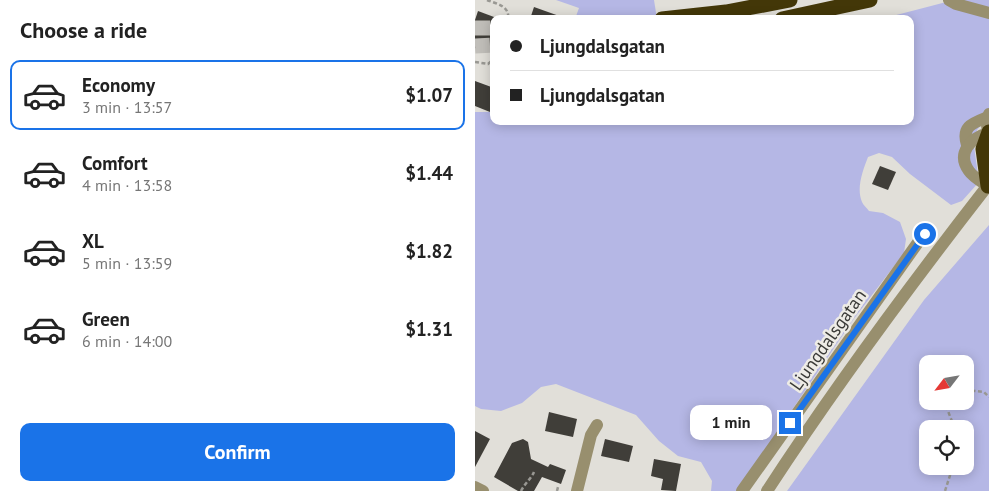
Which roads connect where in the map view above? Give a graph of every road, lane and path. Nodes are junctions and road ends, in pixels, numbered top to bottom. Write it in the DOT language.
graph roads {
  1 [pos="487,0"];
  2 [pos="790,0"];
  3 [pos="871,0"];
  4 [pos="949,0"];
  5 [pos="989,13"];
  6 [pos="508,15"];
  7 [pos="699,15"];
  8 [pos="801,15"];
  9 [pos="475,62"];
  10 [pos="490,62"];
  11 [pos="989,124"];
  12 [pos="988,185"];
  13 [pos="925,234"];
  14 [pos="989,389"];
  15 [pos="974,391"];
  16 [pos="984,392"];
  17 [pos="989,397"];
  18 [pos="597,425"];
  19 [pos="534,472"];
  20 [pos="950,475"];
  21 [pos="475,486"];
  22 [pos="483,491"];
  23 [pos="521,491"];
  24 [pos="577,491"];
  25 [pos="743,491"];
  26 [pos="767,491"];
  27 [pos="945,491"];
  1 -- 6 [label="path"];
  2 -- 7 [label="highway"];
  3 -- 8 [label="highway"];
  4 -- 5 [label="street"];
  9 -- 10 [label="path"];
  11 -- 12 [label="highway"];
  11 -- 12 [label="street"];
  12 -- 26 [label="street"];
  13 -- 25 [label="street, Ljungdalsgatan"];
  14 -- 16 [label="path"];
  15 -- 16 [label="path"];
  16 -- 17 [label="path"];
  18 -- 24 [label="street"];
  19 -- 23 [label="path"];
  20 -- 27 [label="path"];
  21 -- 22 [label="street"];
}
